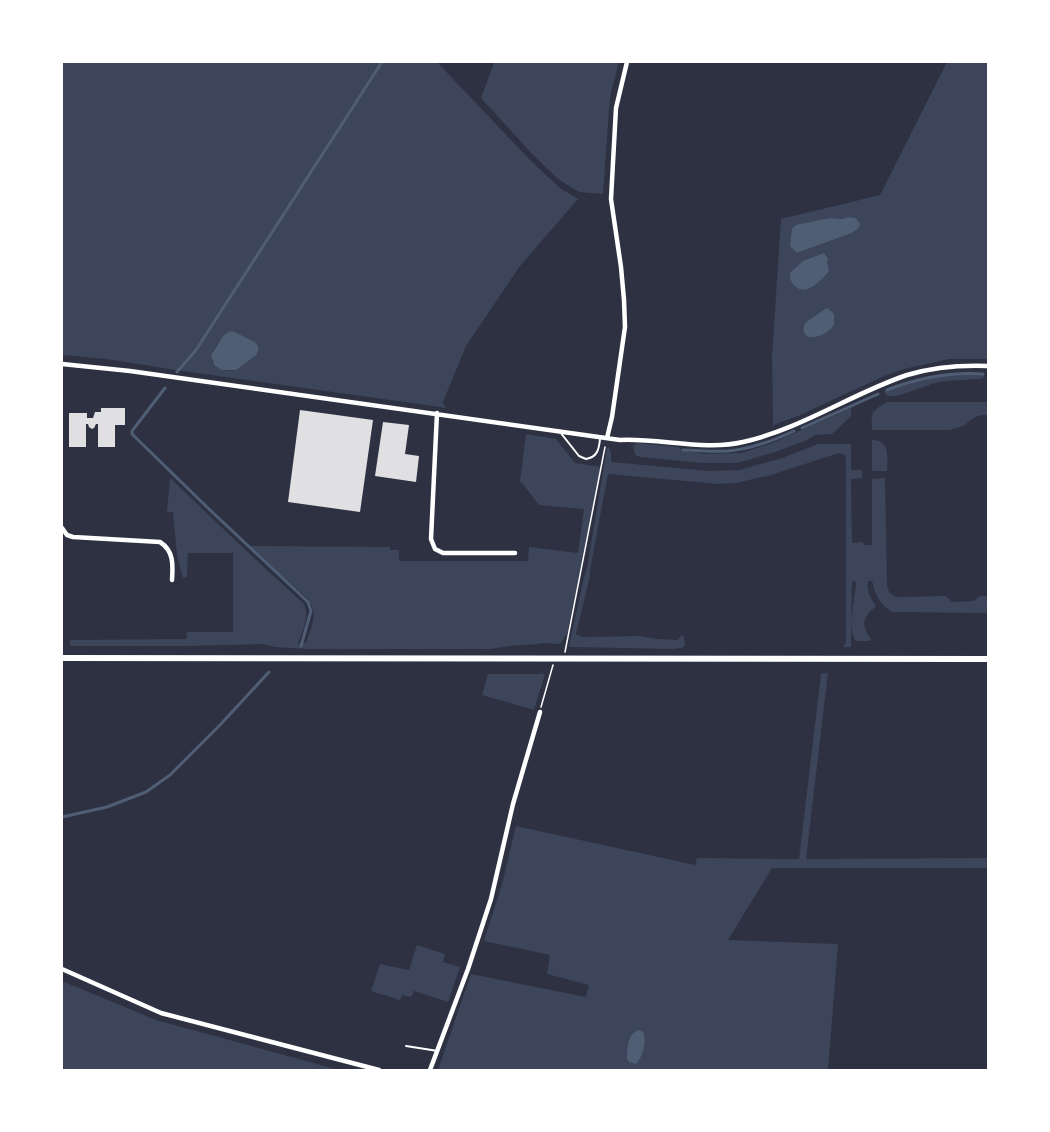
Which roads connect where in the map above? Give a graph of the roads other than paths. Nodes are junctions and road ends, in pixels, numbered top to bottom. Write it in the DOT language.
graph roads {
  1 [pos="627,62"];
  2 [pos="62,364"];
  3 [pos="988,366"];
  4 [pos="437,413"];
  5 [pos="560,432"];
  6 [pos="600,437"];
  7 [pos="607,438"];
  8 [pos="62,528"];
  9 [pos="515,553"];
  10 [pos="172,580"];
  11 [pos="62,658"];
  12 [pos="988,659"];
  13 [pos="540,712"];
  14 [pos="62,969"];
  15 [pos="406,1046"];
  16 [pos="438,1051"];
  17 [pos="379,1071"];
  18 [pos="430,1071"];
  1 -- 7 [label="street"];
  2 -- 4 [label="street"];
  3 -- 7 [label="street"];
  4 -- 5 [label="street"];
  4 -- 9 [label="street"];
  5 -- 6 [label="street"];
  5 -- 6 [label="lane"];
  6 -- 7 [label="street"];
  8 -- 10 [label="street"];
  11 -- 12 [label="main road"];
  13 -- 16 [label="street"];
  14 -- 17 [label="street"];
  15 -- 16 [label="lane"];
  16 -- 18 [label="street"];
}
